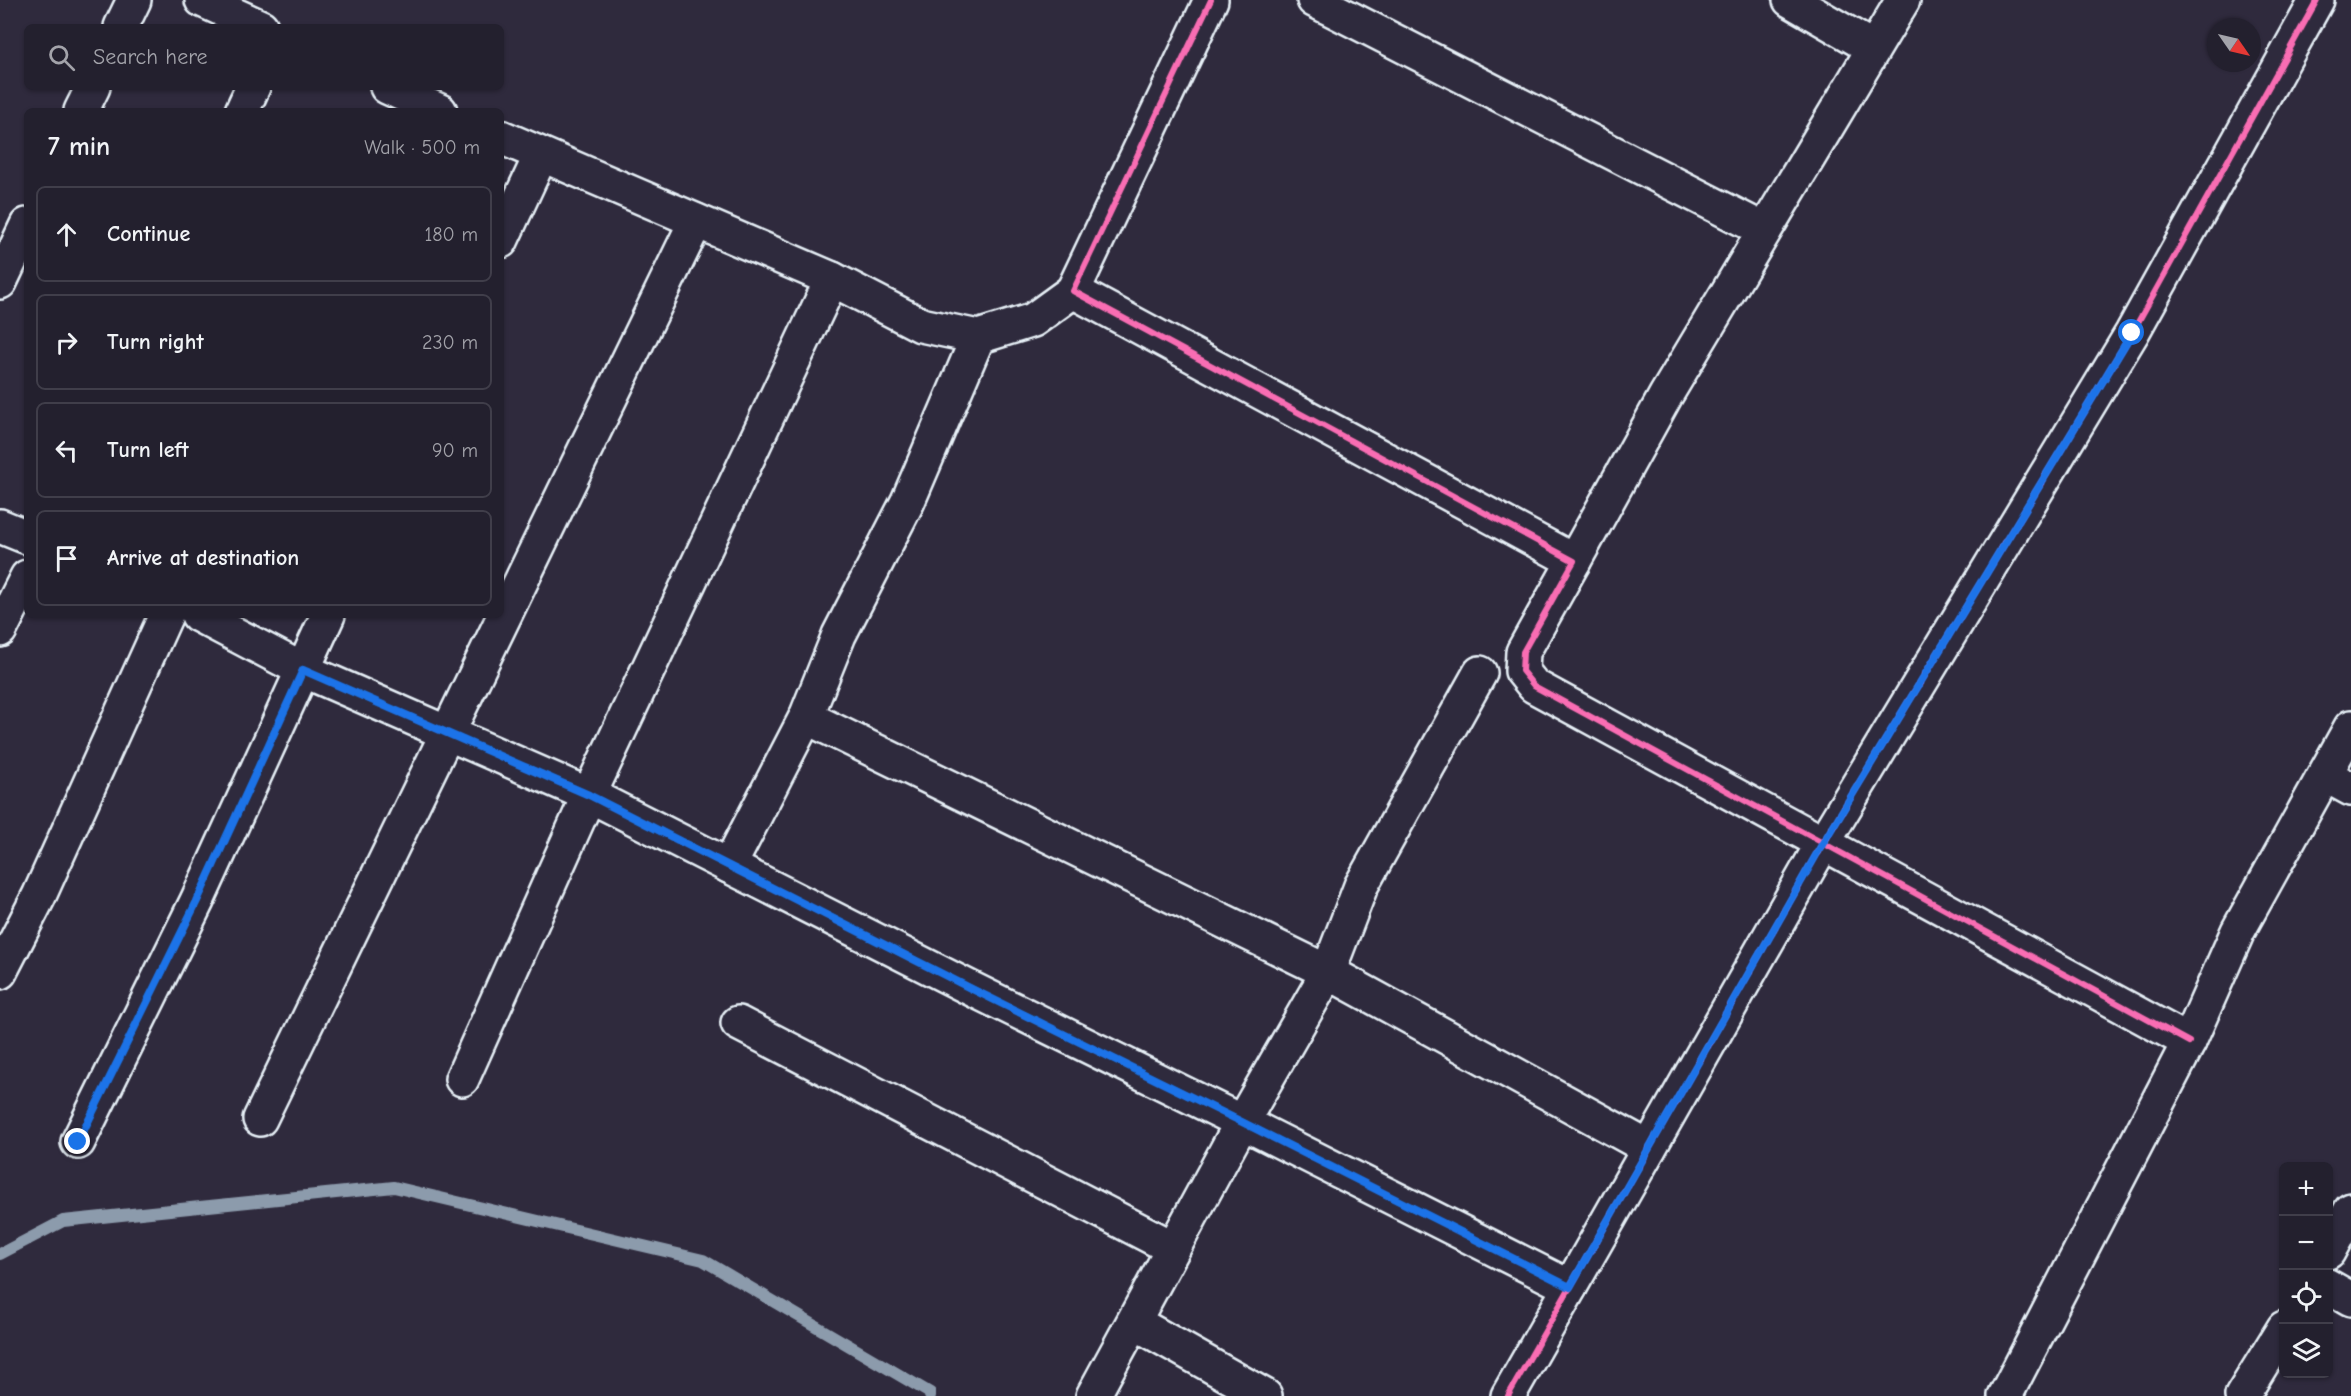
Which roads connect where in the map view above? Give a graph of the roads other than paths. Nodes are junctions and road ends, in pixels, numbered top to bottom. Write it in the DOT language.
graph roads {
  1 [pos="134,0"];
  2 [pos="202,0"];
  3 [pos="1211,0"];
  4 [pos="1314,0"];
  5 [pos="1790,0"];
  6 [pos="1903,0"];
  7 [pos="2317,0"];
  8 [pos="122,24"];
  9 [pos="254,24"];
  10 [pos="1873,48"];
  11 [pos="92,90"];
  12 [pos="252,90"];
  13 [pos="401,99"];
  14 [pos="82,108"];
  15 [pos="243,108"];
  16 [pos="430,108"];
  17 [pos="504,138"];
  18 [pos="541,154"];
  19 [pos="696,221"];
  20 [pos="1764,230"];
  21 [pos="24,231"];
  22 [pos="504,234"];
  23 [pos="832,279"];
  24 [pos="0,282"];
  25 [pos="1073,291"];
  26 [pos="978,336"];
  27 [pos="0,526"];
  28 [pos="24,536"];
  29 [pos="1574,561"];
  30 [pos="24,583"];
  31 [pos="504,616"];
  32 [pos="165,618"];
  33 [pos="204,618"];
  34 [pos="327,618"];
  35 [pos="503,618"];
  36 [pos="0,630"];
  37 [pos="303,670"];
  38 [pos="1480,673"];
  39 [pos="806,717"];
  40 [pos="2351,728"];
  41 [pos="447,733"];
  42 [pos="2338,782"];
  43 [pos="589,795"];
  44 [pos="1823,843"];
  45 [pos="729,866"];
  46 [pos="0,972"];
  47 [pos="1328,972"];
  48 [pos="738,1023"];
  49 [pos="2189,1042"];
  50 [pos="462,1079"];
  51 [pos="260,1119"];
  52 [pos="1242,1122"];
  53 [pos="78,1142"];
  54 [pos="1649,1148"];
  55 [pos="2351,1210"];
  56 [pos="2333,1243"];
  57 [pos="1173,1248"];
  58 [pos="1570,1287"];
  59 [pos="2333,1289"];
  60 [pos="2351,1299"];
  61 [pos="1134,1322"];
  62 [pos="2279,1335"];
  63 [pos="1094,1396"];
  64 [pos="1265,1396"];
  65 [pos="1508,1396"];
  66 [pos="2005,1396"];
  67 [pos="2242,1396"];
  1 -- 8 [label="street"];
  2 -- 9 [label="street"];
  3 -- 25 [label="street"];
  4 -- 20 [label="street"];
  5 -- 10 [label="street"];
  6 -- 10 [label="street"];
  7 -- 44 [label="street"];
  10 -- 20 [label="street"];
  11 -- 14 [label="street"];
  12 -- 15 [label="street"];
  13 -- 16 [label="street"];
  17 -- 18 [label="street"];
  18 -- 19 [label="street"];
  18 -- 22 [label="street"];
  19 -- 23 [label="street"];
  19 -- 31 [label="street"];
  20 -- 29 [label="street"];
  21 -- 24 [label="street"];
  23 -- 26 [label="street"];
  23 -- 43 [label="street"];
  25 -- 26 [label="street"];
  25 -- 29 [label="street"];
  26 -- 39 [label="street"];
  27 -- 28 [label="street"];
  29 -- 44 [label="street"];
  30 -- 36 [label="street"];
  32 -- 46 [label="street"];
  33 -- 37 [label="street"];
  34 -- 37 [label="street"];
  35 -- 41 [label="street"];
  37 -- 41 [label="street"];
  37 -- 53 [label="street"];
  38 -- 47 [label="street"];
  39 -- 45 [label="street"];
  39 -- 47 [label="street"];
  40 -- 42 [label="street"];
  41 -- 43 [label="street"];
  41 -- 51 [label="street"];
  42 -- 49 [label="street"];
  43 -- 45 [label="street"];
  43 -- 50 [label="street"];
  44 -- 49 [label="street"];
  44 -- 54 [label="street"];
  45 -- 52 [label="street"];
  47 -- 52 [label="street"];
  47 -- 54 [label="street"];
  48 -- 57 [label="street"];
  49 -- 66 [label="street"];
  52 -- 57 [label="street"];
  52 -- 58 [label="street"];
  54 -- 58 [label="street"];
  55 -- 56 [label="street"];
  57 -- 61 [label="street"];
  58 -- 65 [label="street"];
  59 -- 60 [label="street"];
  61 -- 63 [label="street"];
  61 -- 64 [label="street"];
  62 -- 67 [label="street"];
}
